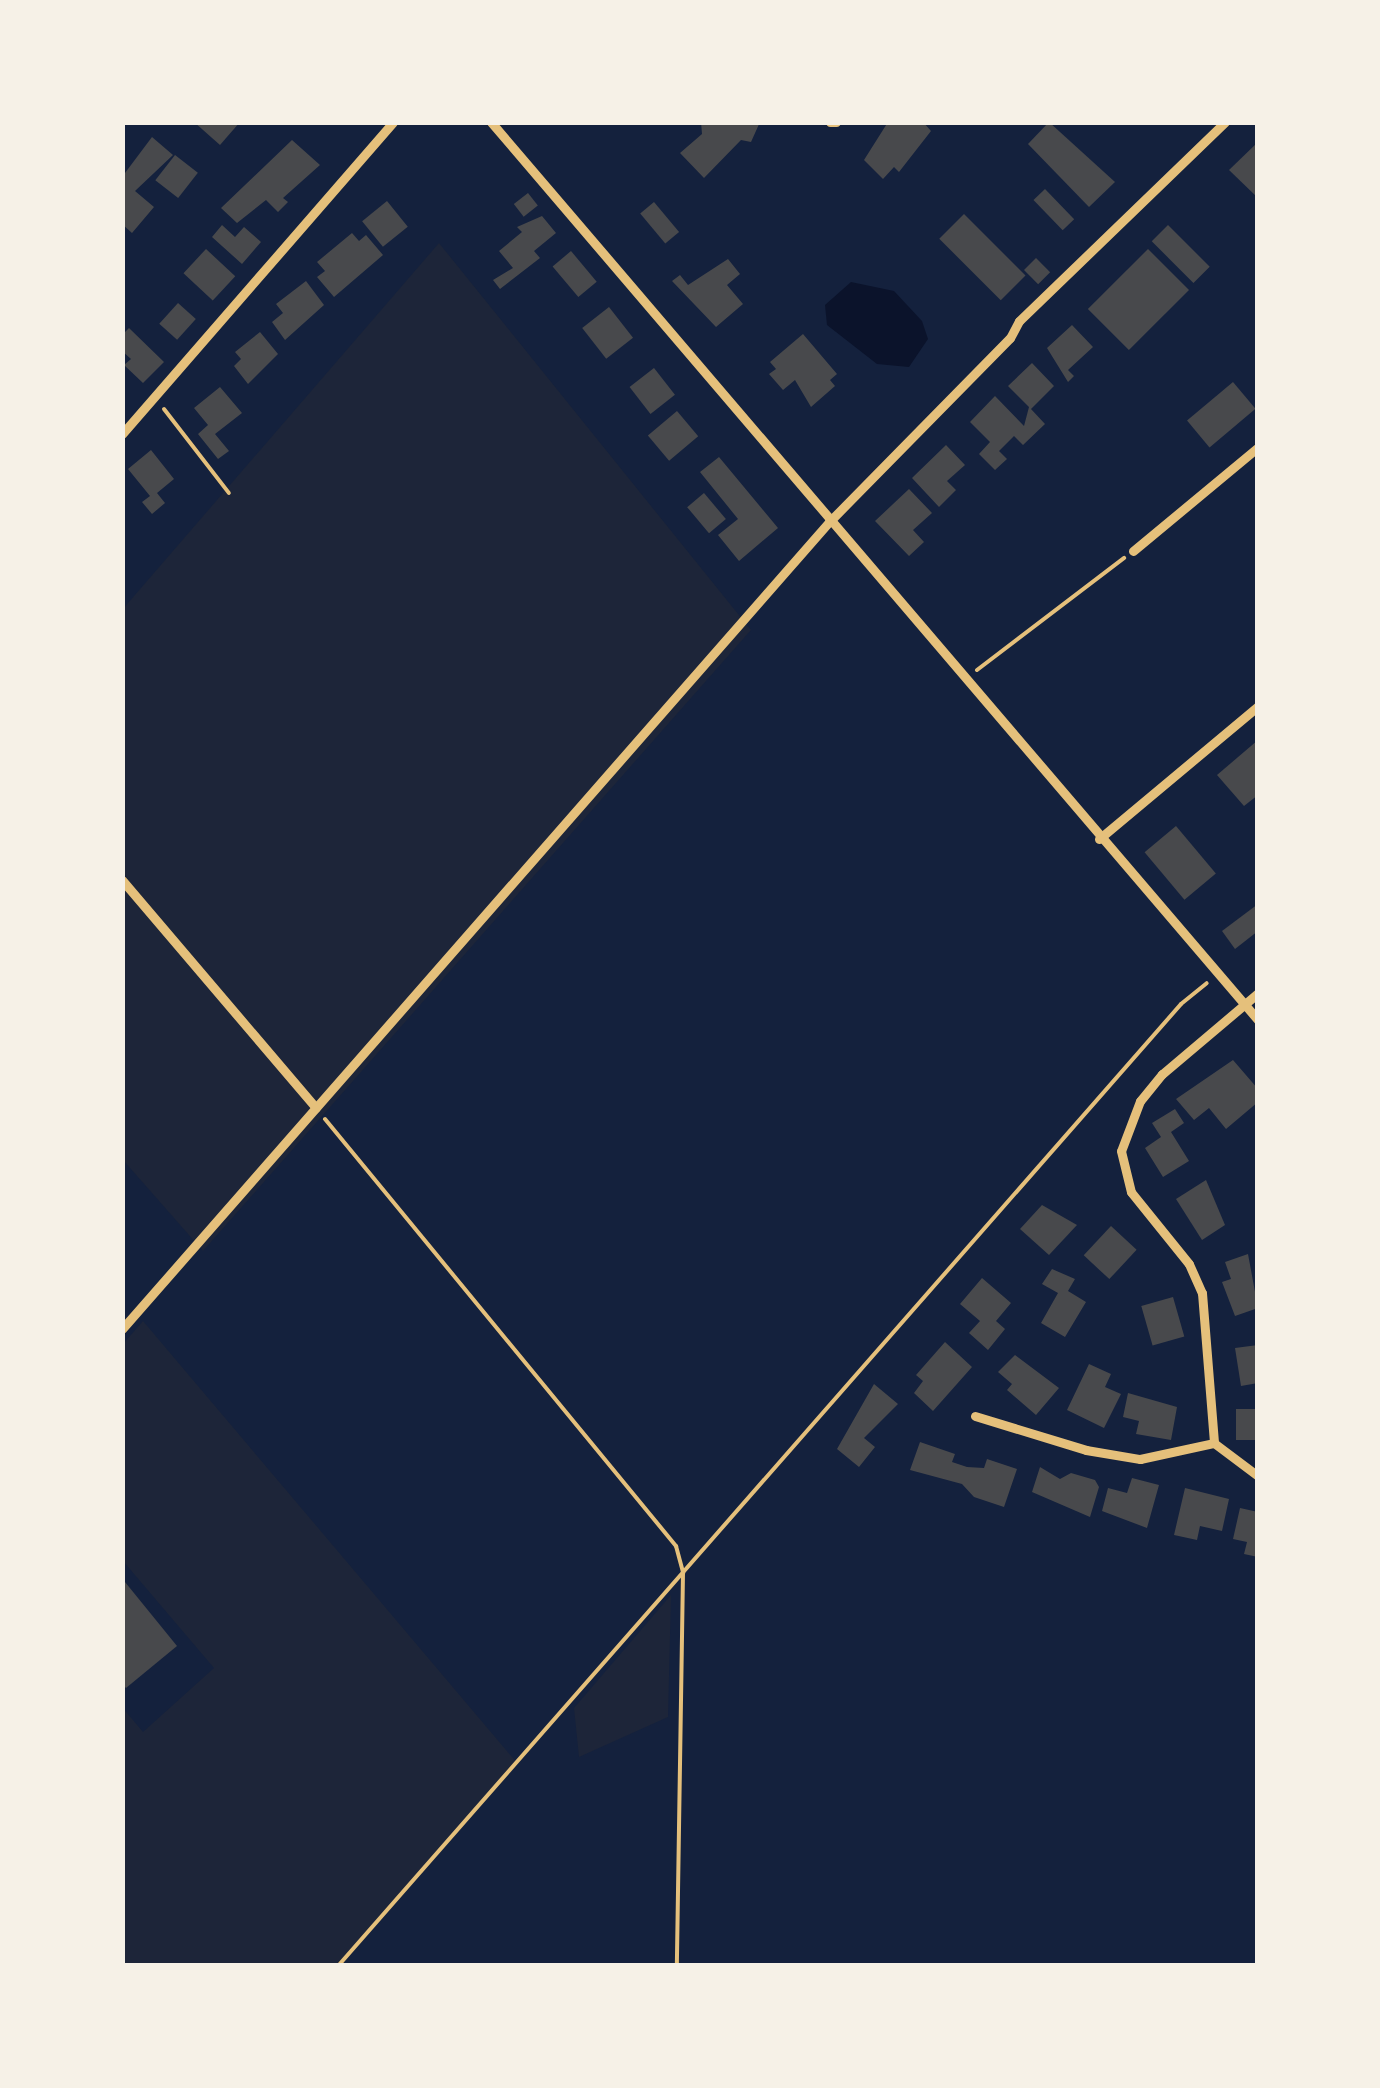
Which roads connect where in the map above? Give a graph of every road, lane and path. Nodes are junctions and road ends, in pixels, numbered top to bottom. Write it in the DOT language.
graph roads {
  1 [pos="394,122"];
  2 [pos="491,122"];
  3 [pos="1225,122"];
  4 [pos="154,397"];
  5 [pos="122,434"];
  6 [pos="1257,448"];
  7 [pos="229,493"];
  8 [pos="829,522"];
  9 [pos="1133,551"];
  10 [pos="965,679"];
  11 [pos="1258,706"];
  12 [pos="1099,838"];
  13 [pos="122,880"];
  14 [pos="1214,977"];
  15 [pos="1258,993"];
  16 [pos="1245,1002"];
  17 [pos="1258,1020"];
  18 [pos="316,1108"];
  19 [pos="122,1330"];
  20 [pos="975,1416"];
  21 [pos="1214,1443"];
  22 [pos="1258,1476"];
  23 [pos="683,1573"];
  24 [pos="338,1966"];
  25 [pos="677,1966"];
  1 -- 4 [label="street"];
  2 -- 8 [label="street"];
  3 -- 8 [label="street"];
  4 -- 5 [label="street"];
  4 -- 7 [label="path"];
  6 -- 9 [label="street"];
  8 -- 10 [label="street"];
  8 -- 18 [label="street"];
  9 -- 10 [label="path"];
  10 -- 12 [label="street"];
  11 -- 12 [label="street"];
  12 -- 14 [label="street"];
  13 -- 18 [label="street"];
  14 -- 16 [label="street"];
  14 -- 23 [label="path"];
  15 -- 16 [label="street"];
  16 -- 17 [label="street"];
  16 -- 21 [label="street"];
  18 -- 19 [label="street"];
  18 -- 23 [label="path"];
  20 -- 21 [label="street"];
  21 -- 22 [label="street"];
  23 -- 24 [label="path"];
  23 -- 25 [label="path"];
}
